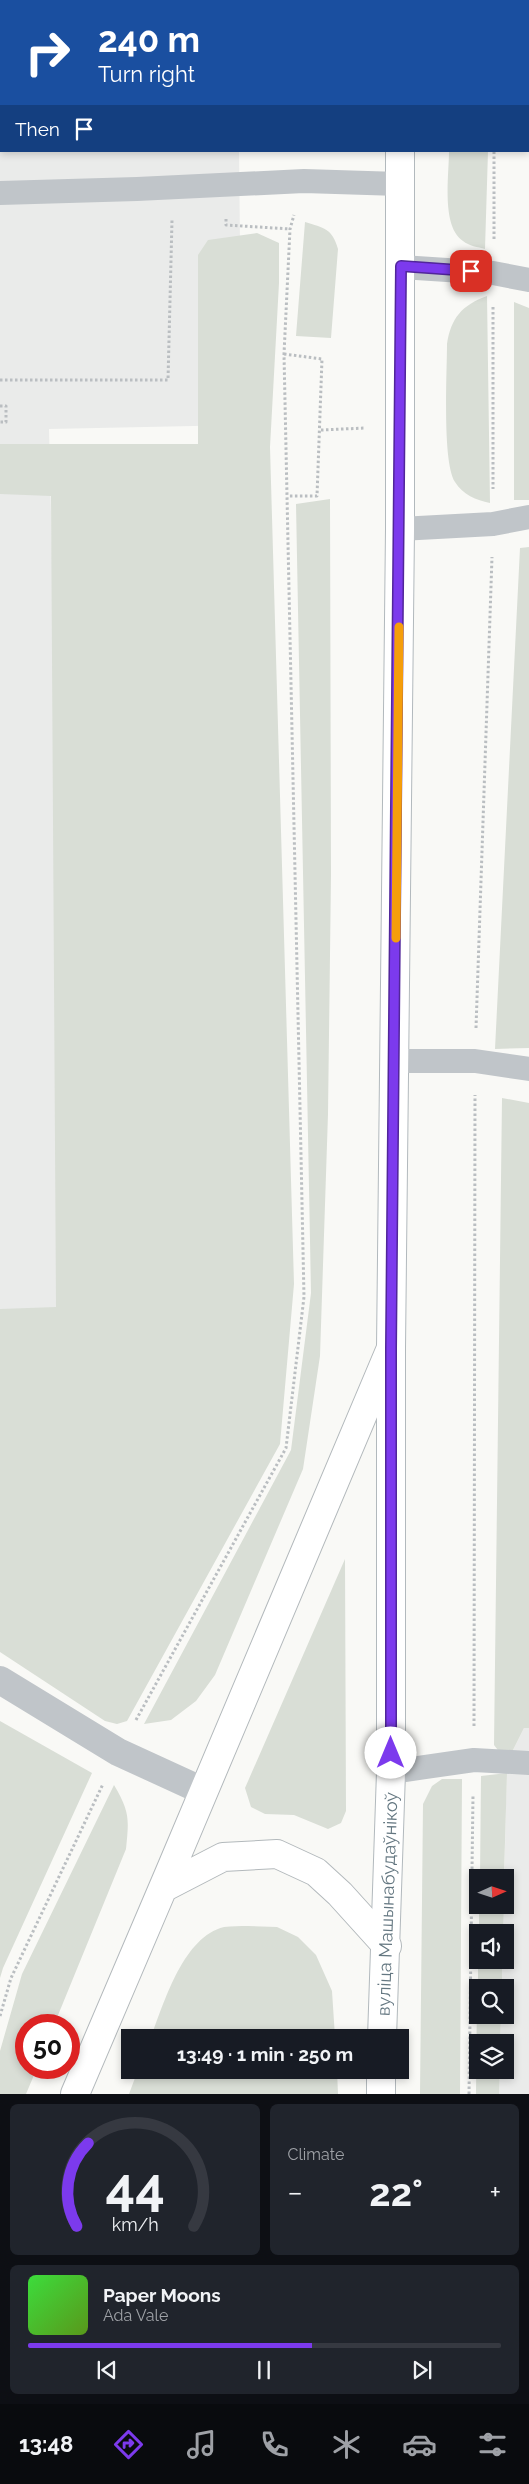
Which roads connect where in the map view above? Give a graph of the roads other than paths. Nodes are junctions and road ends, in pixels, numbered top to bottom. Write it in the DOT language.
graph roads {
  1 [pos="400,152"];
  2 [pos="399,184"];
  3 [pos="0,193"];
  4 [pos="401,266"];
  5 [pos="529,280"];
  6 [pos="529,518"];
  7 [pos="400,529"];
  8 [pos="395,1060"];
  9 [pos="529,1068"];
  10 [pos="391,1348"];
  11 [pos="0,1680"];
  12 [pos="529,1763"];
  13 [pos="391,1772"];
  14 [pos="203,1791"];
  15 [pos="165,1887"];
  16 [pos="386,1946"];
  17 [pos="382,2029"];
  18 [pos="381,2079"];
  19 [pos="75,2094"];
  20 [pos="381,2094"];
  1 -- 2 [label="main road, вуліца Машынабудаўнікоў"];
  2 -- 3 [label="lane"];
  2 -- 4 [label="main road, вуліца Машынабудаўнікоў"];
  4 -- 5 [label="lane"];
  4 -- 7 [label="main road, вуліца Машынабудаўнікоў"];
  6 -- 7 [label="lane"];
  7 -- 8 [label="main road, вуліца Машынабудаўнікоў"];
  8 -- 9 [label="lane"];
  8 -- 10 [label="main road, вуліца Машынабудаўнікоў"];
  10 -- 13 [label="main road, вуліца Машынабудаўнікоў"];
  10 -- 14 [label="main road"];
  11 -- 14 [label="street"];
  12 -- 13 [label="lane"];
  13 -- 16 [label="main road, вуліца Машынабудаўнікоў"];
  14 -- 15 [label="main road"];
  15 -- 16 [label="main road"];
  15 -- 19 [label="main road"];
  16 -- 17 [label="main road, вуліца Машынабудаўнікоў"];
  18 -- 20 [label="main road"];
}
